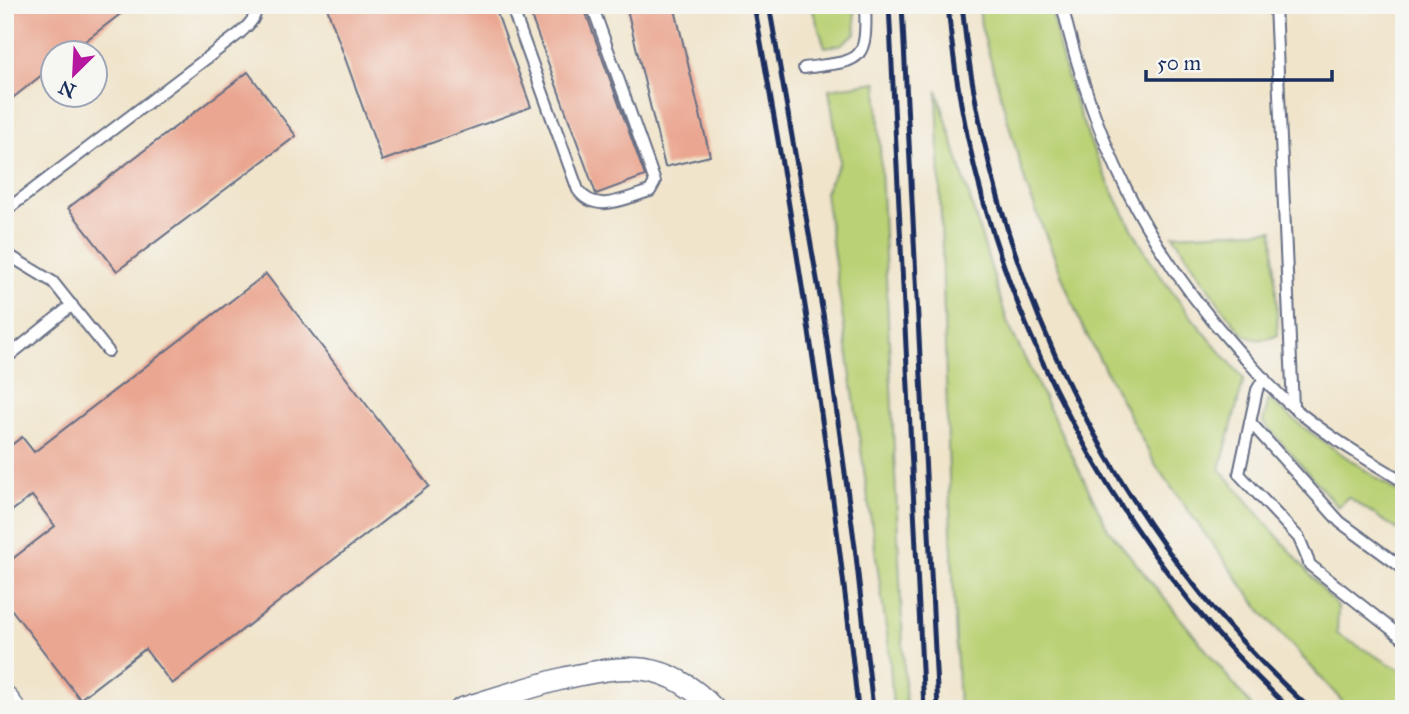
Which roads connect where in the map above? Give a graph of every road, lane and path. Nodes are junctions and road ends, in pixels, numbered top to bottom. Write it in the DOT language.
graph roads {
  1 [pos="255,5"];
  2 [pos="511,5"];
  3 [pos="592,5"];
  4 [pos="865,5"];
  5 [pos="1062,5"];
  6 [pos="1275,5"];
  7 [pos="804,68"];
  8 [pos="5,211"];
  9 [pos="5,253"];
  10 [pos="72,305"];
  11 [pos="108,351"];
  12 [pos="5,359"];
  13 [pos="1264,378"];
  14 [pos="1293,407"];
  15 [pos="1250,422"];
  16 [pos="1404,482"];
  17 [pos="1404,569"];
  18 [pos="1404,639"];
  19 [pos="5,696"];
  20 [pos="15,709"];
  21 [pos="461,709"];
  22 [pos="714,709"];
  1 -- 8 [label="lane"];
  2 -- 3 [label="lane"];
  4 -- 7 [label="lane"];
  5 -- 13 [label="lane"];
  6 -- 14 [label="lane"];
  9 -- 10 [label="lane"];
  10 -- 11 [label="lane"];
  10 -- 12 [label="lane"];
  13 -- 14 [label="lane"];
  13 -- 15 [label="lane"];
  14 -- 16 [label="lane"];
  15 -- 17 [label="lane"];
  15 -- 18 [label="lane"];
  19 -- 20 [label="street"];
  21 -- 22 [label="street"];
}
